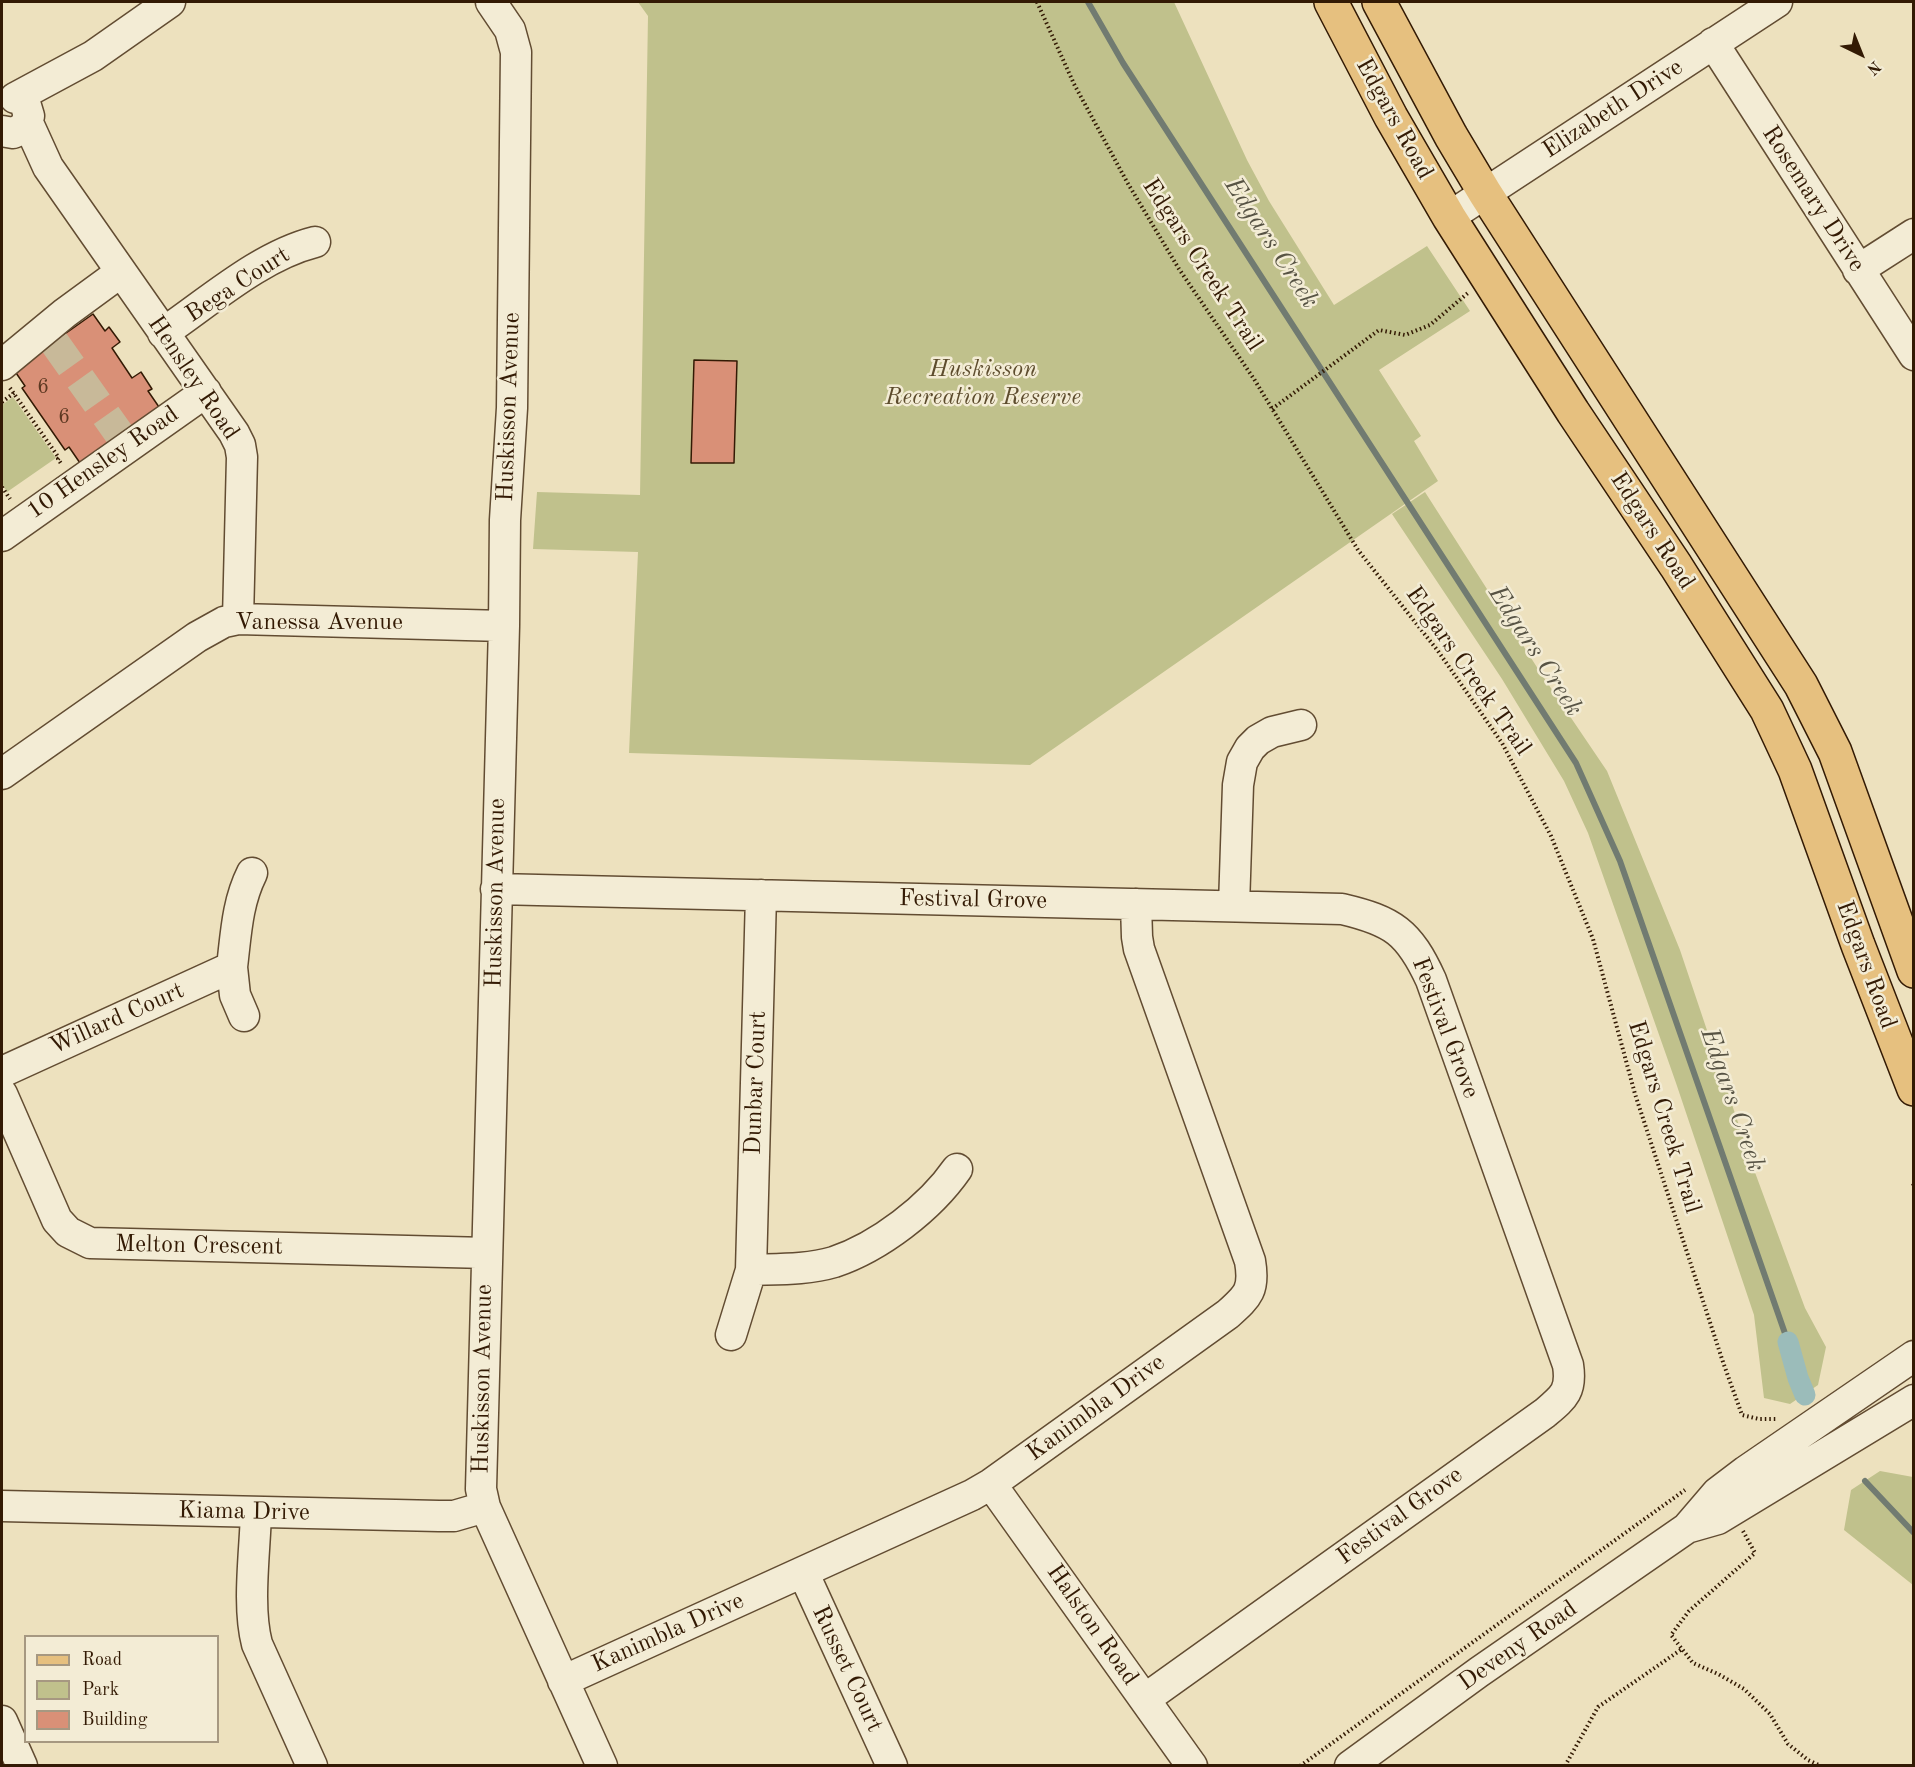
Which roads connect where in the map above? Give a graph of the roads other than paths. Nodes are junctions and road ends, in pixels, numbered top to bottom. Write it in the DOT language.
graph roads {
  1 [pos="170,2"];
  2 [pos="491,2"];
  3 [pos="1331,2"];
  4 [pos="1380,2"];
  5 [pos="1777,2"];
  6 [pos="1713,43"];
  7 [pos="12,122"];
  8 [pos="1485,193"];
  9 [pos="1449,217"];
  10 [pos="1914,234"];
  11 [pos="315,242"];
  12 [pos="1858,270"];
  13 [pos="121,272"];
  14 [pos="163,333"];
  15 [pos="1914,355"];
  16 [pos="5,375"];
  17 [pos="206,392"];
  18 [pos="2,536"];
  19 [pos="238,619"];
  20 [pos="504,626"];
  21 [pos="1772,637"];
  22 [pos="1736,660"];
  23 [pos="1301,725"];
  24 [pos="2,774"];
  25 [pos="252,873"];
  26 [pos="496,889"];
  27 [pos="761,895"];
  28 [pos="1136,904"];
  29 [pos="1234,906"];
  30 [pos="232,967"];
  31 [pos="1914,971"];
  32 [pos="244,1016"];
  33 [pos="2,1072"];
  34 [pos="1914,1089"];
  35 [pos="2,1094"];
  36 [pos="957,1169"];
  37 [pos="487,1253"];
  38 [pos="751,1270"];
  39 [pos="730,1335"];
  40 [pos="1914,1356"];
  41 [pos="1914,1400"];
  42 [pos="991,1484"];
  43 [pos="2,1506"];
  44 [pos="485,1507"];
  45 [pos="256,1512"];
  46 [pos="1687,1528"];
  47 [pos="803,1572"];
  48 [pos="563,1681"];
  49 [pos="1144,1699"];
  50 [pos="2,1721"];
  51 [pos="22,1766"];
  52 [pos="312,1766"];
  53 [pos="602,1766"];
  54 [pos="892,1766"];
  55 [pos="1192,1766"];
  56 [pos="1350,1766"];
  1 -- 7 [label="street"];
  2 -- 20 [label="street, Huskisson Avenue"];
  3 -- 9 [label="main road, Edgars Road"];
  4 -- 8 [label="main road, Edgars Road"];
  5 -- 6 [label="street, Elizabeth Drive"];
  6 -- 8 [label="street, Elizabeth Drive"];
  6 -- 12 [label="street, Rosemary Drive"];
  7 -- 13 [label="street, Hensley Road"];
  8 -- 9 [label="street, Elizabeth Drive"];
  8 -- 21 [label="main road, Edgars Road"];
  9 -- 22 [label="main road, Edgars Road"];
  10 -- 12 [label="street"];
  11 -- 14 [label="street, Bega Court"];
  12 -- 15 [label="street, Rosemary Drive"];
  13 -- 14 [label="street, Hensley Road"];
  13 -- 16 [label="street"];
  14 -- 17 [label="street, Hensley Road"];
  17 -- 18 [label="street, 10 Hensley Road"];
  17 -- 19 [label="street, Hensley Road"];
  19 -- 20 [label="street, Vanessa Avenue"];
  19 -- 24 [label="street, Vanessa Avenue"];
  20 -- 26 [label="street, Huskisson Avenue"];
  21 -- 22 [label="main road"];
  21 -- 31 [label="main road, Edgars Road"];
  22 -- 34 [label="main road, Edgars Road"];
  23 -- 29 [label="street"];
  25 -- 30 [label="street"];
  26 -- 27 [label="street, Festival Grove"];
  26 -- 37 [label="street, Huskisson Avenue"];
  27 -- 28 [label="street, Festival Grove"];
  27 -- 38 [label="street, Dunbar Court"];
  28 -- 29 [label="street, Festival Grove"];
  28 -- 42 [label="street, Kanimbla Drive"];
  29 -- 49 [label="street, Festival Grove"];
  30 -- 32 [label="street"];
  30 -- 33 [label="street, Willard Court"];
  35 -- 37 [label="street, Melton Crescent"];
  36 -- 38 [label="street"];
  37 -- 44 [label="street, Huskisson Avenue"];
  38 -- 39 [label="street, Dunbar Court"];
  40 -- 46 [label="street, Deveny Road"];
  41 -- 46 [label="street, Deveny Road"];
  42 -- 47 [label="street, Kanimbla Drive"];
  42 -- 49 [label="street, Halston Road"];
  43 -- 45 [label="street, Kiama Drive"];
  44 -- 45 [label="street, Kiama Drive"];
  44 -- 48 [label="street, Huskisson Avenue"];
  45 -- 52 [label="street"];
  46 -- 56 [label="street, Deveny Road"];
  47 -- 48 [label="street, Kanimbla Drive"];
  47 -- 54 [label="street, Russet Court"];
  48 -- 53 [label="street, Huskisson Avenue"];
  49 -- 55 [label="street, Halston Road"];
  50 -- 51 [label="street"];
}
